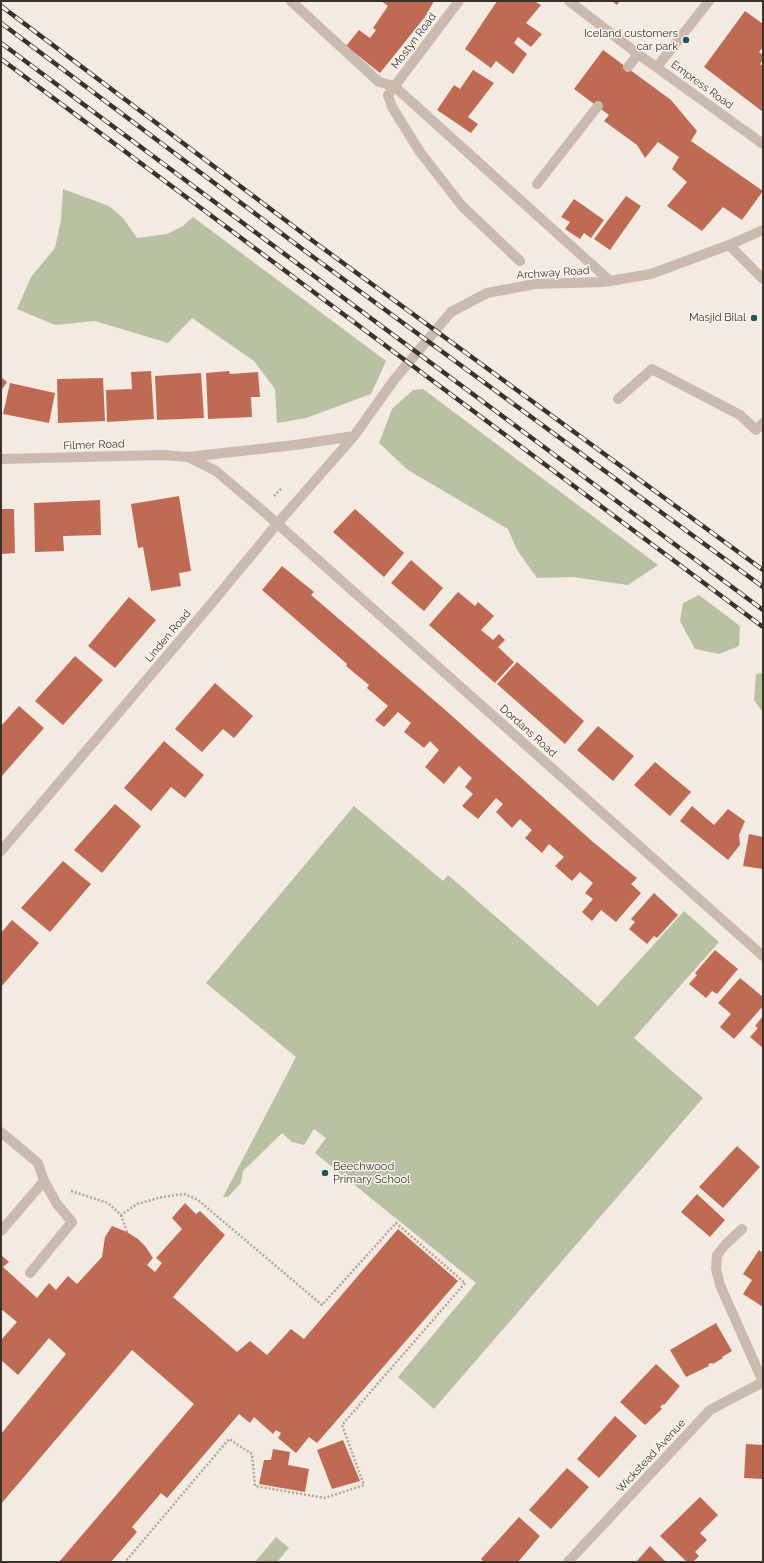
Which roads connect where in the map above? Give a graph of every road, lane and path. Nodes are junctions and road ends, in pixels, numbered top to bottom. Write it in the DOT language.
graph roads {
  1 [pos="291,1"];
  2 [pos="459,1"];
  3 [pos="569,1"];
  4 [pos="709,1"];
  5 [pos="638,54"];
  6 [pos="628,67"];
  7 [pos="657,67"];
  8 [pos="391,90"];
  9 [pos="598,106"];
  10 [pos="763,144"];
  11 [pos="538,184"];
  12 [pos="763,230"];
  13 [pos="729,245"];
  14 [pos="520,261"];
  15 [pos="763,279"];
  16 [pos="610,281"];
  17 [pos="618,399"];
  18 [pos="761,430"];
  19 [pos="354,436"];
  20 [pos="188,457"];
  21 [pos="1,459"];
  22 [pos="277,524"];
  23 [pos="1,851"];
  24 [pos="763,956"];
  25 [pos="1,1132"];
  26 [pos="44,1181"];
  27 [pos="121,1215"];
  28 [pos="742,1229"];
  29 [pos="1,1231"];
  30 [pos="127,1232"];
  31 [pos="30,1273"];
  32 [pos="763,1382"];
  33 [pos="125,1562"];
  34 [pos="568,1562"];
  1 -- 8 [label="street"];
  2 -- 8 [label="street, Mostyn Road"];
  3 -- 5 [label="street, Empress Road"];
  4 -- 7 [label="street"];
  5 -- 6 [label="street"];
  5 -- 7 [label="street, Empress Road"];
  7 -- 10 [label="street, Empress Road"];
  8 -- 14 [label="street"];
  8 -- 16 [label="street"];
  9 -- 11 [label="street"];
  12 -- 13 [label="street, Archway Road"];
  13 -- 15 [label="street"];
  13 -- 16 [label="street, Archway Road"];
  16 -- 19 [label="street, Archway Road"];
  17 -- 18 [label="street"];
  19 -- 20 [label="street, Filmer Road"];
  19 -- 22 [label="street, Linden Road"];
  20 -- 21 [label="street, Filmer Road"];
  20 -- 22 [label="street, Filmer Road"];
  22 -- 23 [label="street, Linden Road"];
  22 -- 24 [label="street, Dordans Road"];
  25 -- 26 [label="street"];
  26 -- 27 [label="path"];
  26 -- 29 [label="street"];
  26 -- 31 [label="street"];
  27 -- 30 [label="path"];
  27 -- 33 [label="path"];
  28 -- 32 [label="street"];
  32 -- 34 [label="street, Wickstead Avenue"];
}
